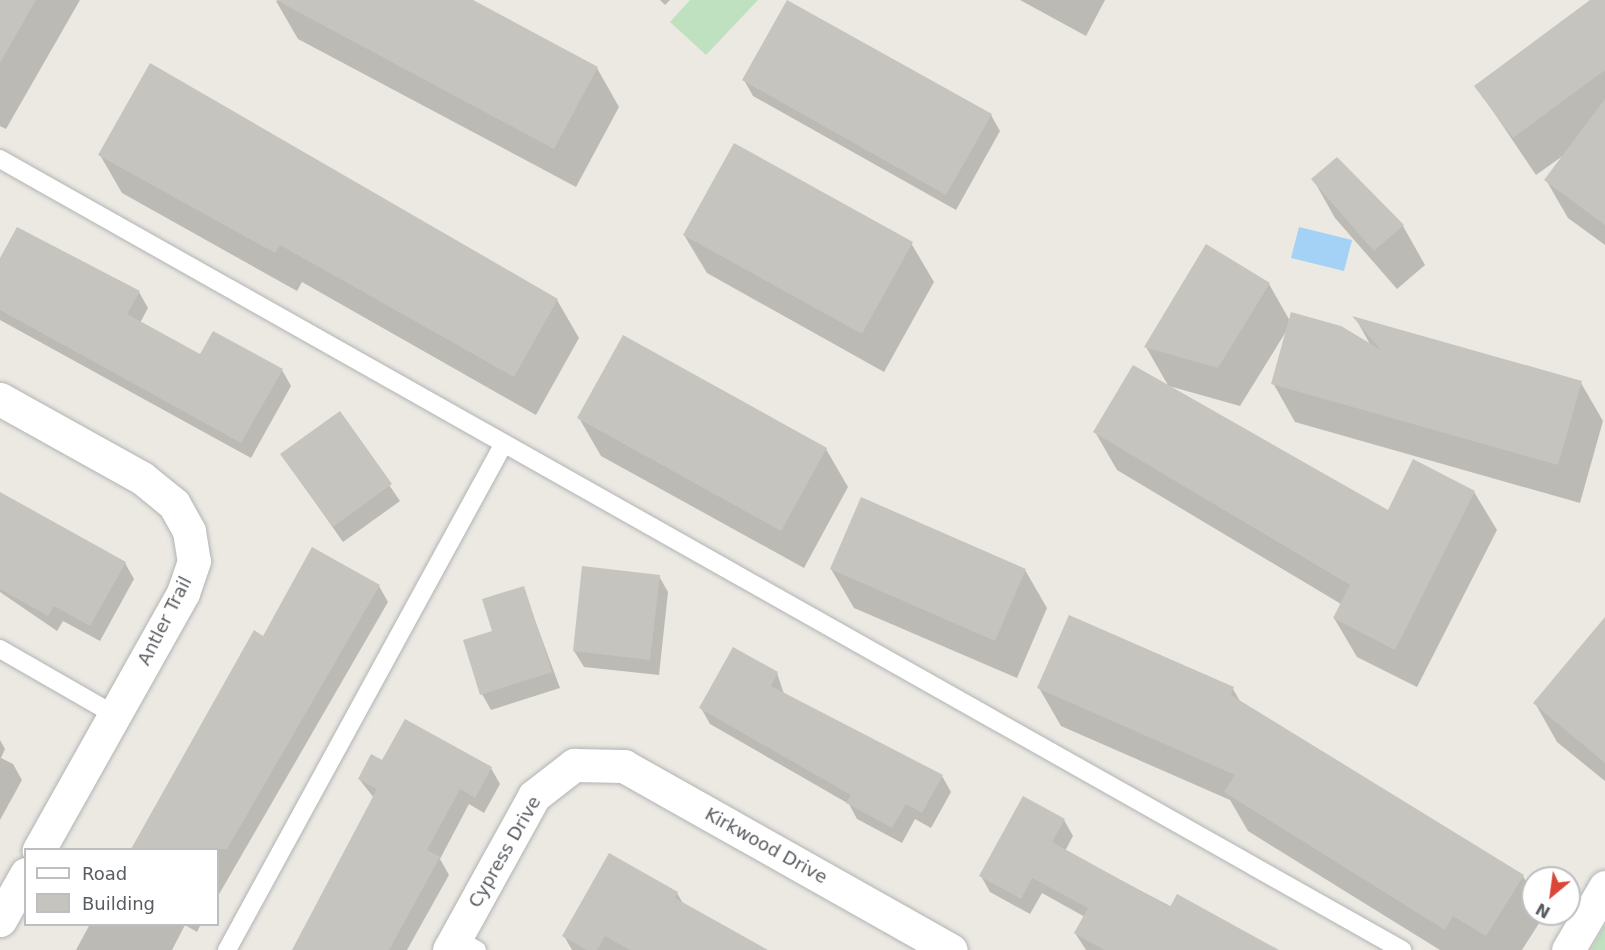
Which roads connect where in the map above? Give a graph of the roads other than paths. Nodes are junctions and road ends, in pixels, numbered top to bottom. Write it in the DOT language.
graph roads {
  1 [pos="0,159"];
  2 [pos="0,399"];
  3 [pos="503,445"];
  4 [pos="0,649"];
  5 [pos="115,715"];
  6 [pos="574,765"];
  7 [pos="40,848"];
  8 [pos="24,878"];
  9 [pos="1605,887"];
  10 [pos="0,920"];
  11 [pos="460,946"];
  12 [pos="227,950"];
  13 [pos="951,950"];
  14 [pos="1402,950"];
  15 [pos="1568,950"];
  1 -- 3 [label="lane"];
  2 -- 5 [label="street, Antler Trail"];
  3 -- 12 [label="lane"];
  3 -- 14 [label="lane"];
  4 -- 5 [label="lane"];
  5 -- 7 [label="street, Antler Trail"];
  6 -- 11 [label="street, Cypress Drive"];
  6 -- 13 [label="street, Kirkwood Drive"];
  8 -- 10 [label="street"];
  9 -- 15 [label="street"];
}
